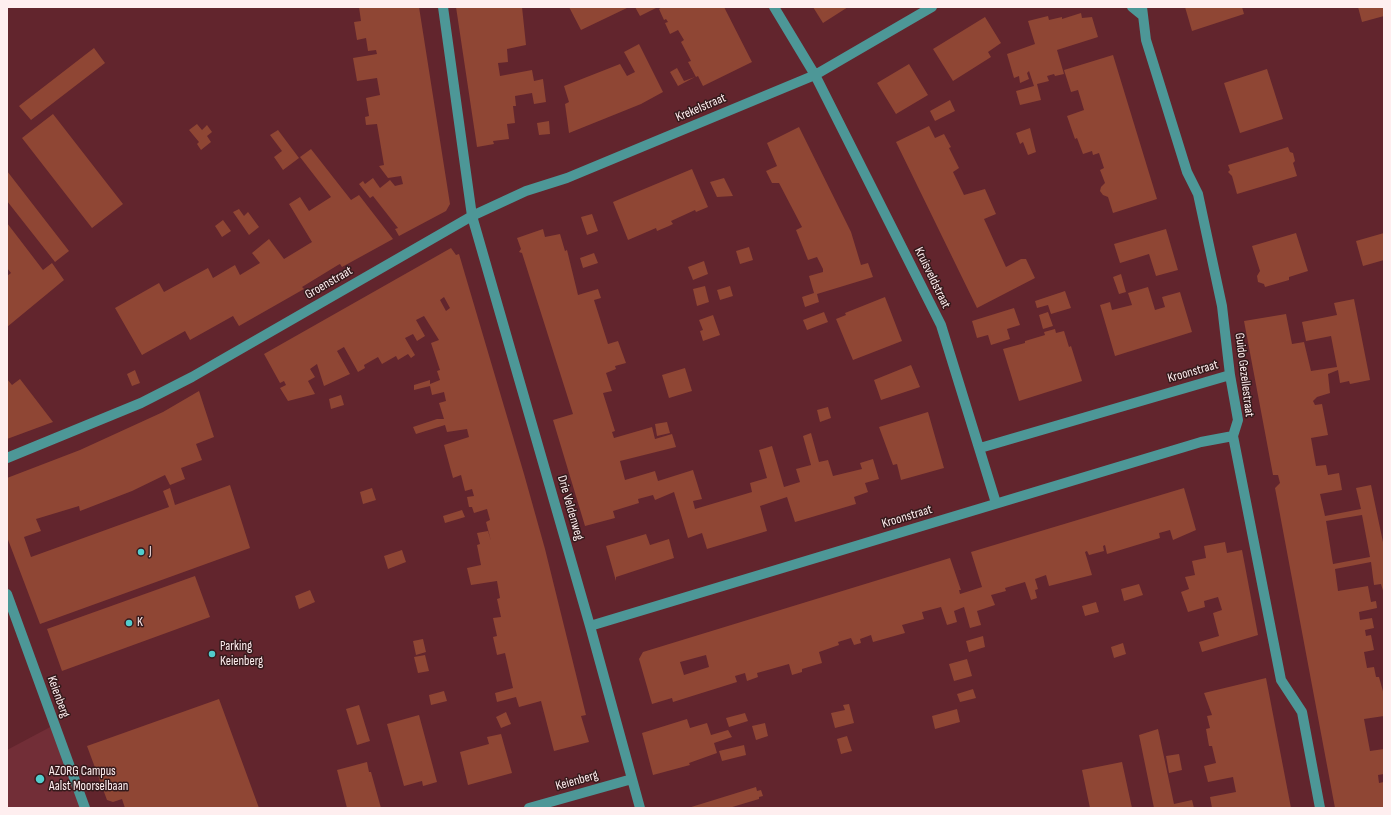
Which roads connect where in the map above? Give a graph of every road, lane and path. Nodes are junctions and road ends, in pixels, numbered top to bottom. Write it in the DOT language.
graph roads {
  1 [pos="443,7"];
  2 [pos="774,7"];
  3 [pos="932,7"];
  4 [pos="1132,7"];
  5 [pos="1142,11"];
  6 [pos="815,75"];
  7 [pos="472,216"];
  8 [pos="1230,375"];
  9 [pos="1233,436"];
  10 [pos="980,448"];
  11 [pos="7,458"];
  12 [pos="996,503"];
  13 [pos="7,594"];
  14 [pos="590,626"];
  15 [pos="632,779"];
  16 [pos="84,808"];
  17 [pos="529,808"];
  18 [pos="640,808"];
  19 [pos="1320,808"];
  1 -- 7 [label="street"];
  2 -- 6 [label="street, Kruisveldstraat"];
  3 -- 6 [label="street, Krekelstraat"];
  4 -- 5 [label="street"];
  5 -- 8 [label="street, Guido Gezellestraat"];
  6 -- 7 [label="street, Krekelstraat"];
  6 -- 10 [label="street, Kruisveldstraat"];
  7 -- 11 [label="street, Groenstraat"];
  7 -- 14 [label="street, Drie Veldenweg"];
  8 -- 9 [label="street, Guido Gezellestraat"];
  8 -- 10 [label="street, Kroonstraat"];
  9 -- 12 [label="street, Kroonstraat"];
  9 -- 19 [label="street, Guido Gezellestraat"];
  10 -- 12 [label="street, Kruisveldstraat"];
  12 -- 14 [label="street, Kroonstraat"];
  13 -- 16 [label="street, Keienberg"];
  14 -- 15 [label="street, Drie Veldenweg"];
  15 -- 17 [label="street, Keienberg"];
  15 -- 18 [label="street, Drie Veldenweg"];
}
